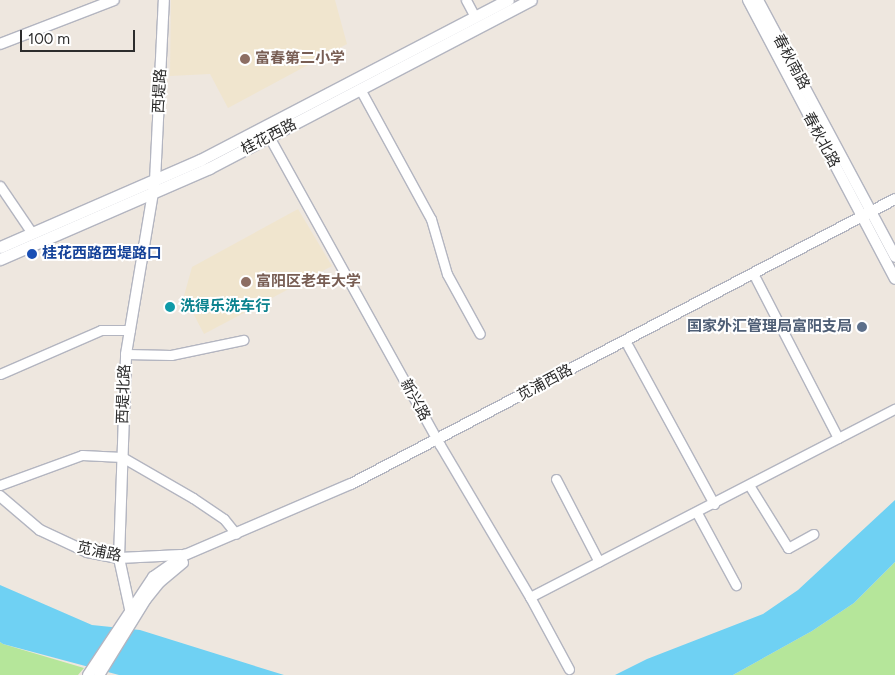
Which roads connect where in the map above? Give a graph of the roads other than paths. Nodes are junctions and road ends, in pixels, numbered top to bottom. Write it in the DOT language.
graph roads {
  1 [pos="114,0"];
  2 [pos="164,0"];
  3 [pos="466,0"];
  4 [pos="508,0"];
  5 [pos="531,0"];
  6 [pos="748,0"];
  7 [pos="758,0"];
  8 [pos="475,17"];
  9 [pos="0,44"];
  10 [pos="360,89"];
  11 [pos="267,133"];
  12 [pos="155,181"];
  13 [pos="0,186"];
  14 [pos="153,194"];
  15 [pos="895,199"];
  16 [pos="895,207"];
  17 [pos="868,217"];
  18 [pos="32,233"];
  19 [pos="0,247"];
  20 [pos="895,257"];
  21 [pos="0,259"];
  22 [pos="756,279"];
  23 [pos="895,279"];
  24 [pos="130,330"];
  25 [pos="480,334"];
  26 [pos="243,340"];
  27 [pos="628,346"];
  28 [pos="126,354"];
  29 [pos="0,374"];
  30 [pos="895,409"];
  31 [pos="838,438"];
  32 [pos="438,442"];
  33 [pos="122,457"];
  34 [pos="556,480"];
  35 [pos="0,485"];
  36 [pos="749,485"];
  37 [pos="0,496"];
  38 [pos="714,504"];
  39 [pos="697,513"];
  40 [pos="236,534"];
  41 [pos="813,534"];
  42 [pos="188,555"];
  43 [pos="120,558"];
  44 [pos="599,562"];
  45 [pos="736,585"];
  46 [pos="530,597"];
  47 [pos="130,609"];
  48 [pos="127,621"];
  49 [pos="569,669"];
  50 [pos="95,672"];
  1 -- 9 [label="street"];
  2 -- 12 [label="street, 西堤路"];
  3 -- 8 [label="street"];
  4 -- 8 [label="main road, 桂花西路"];
  5 -- 10 [label="main road, 桂花西路"];
  6 -- 17 [label="street, 春秋北路"];
  7 -- 17 [label="street, 春秋南路"];
  8 -- 11 [label="main road, 桂花西路"];
  10 -- 11 [label="main road, 桂花西路"];
  10 -- 25 [label="street"];
  11 -- 12 [label="main road, 桂花西路"];
  11 -- 14 [label="main road, 桂花西路"];
  11 -- 32 [label="street, 新兴路"];
  12 -- 14 [label="street, 西堤北路"];
  12 -- 18 [label="main road, 桂花西路"];
  13 -- 18 [label="street"];
  14 -- 21 [label="main road, 桂花西路"];
  14 -- 24 [label="street, 西堤北路"];
  15 -- 17 [label="street, 苋浦西路"];
  16 -- 17 [label="street, 苋浦西路"];
  17 -- 20 [label="street, 春秋南路"];
  17 -- 22 [label="street, 苋浦西路"];
  17 -- 23 [label="street, 春秋北路"];
  17 -- 32 [label="street, 苋浦西路"];
  18 -- 19 [label="main road, 桂花西路"];
  22 -- 27 [label="street, 苋浦西路"];
  22 -- 31 [label="street"];
  24 -- 28 [label="street, 西堤北路"];
  24 -- 29 [label="street"];
  26 -- 28 [label="street"];
  27 -- 32 [label="street, 苋浦西路"];
  27 -- 38 [label="street"];
  28 -- 33 [label="street, 西堤北路"];
  30 -- 31 [label="street"];
  31 -- 36 [label="street"];
  32 -- 40 [label="street, 苋浦西路"];
  32 -- 42 [label="street, 苋浦西路"];
  32 -- 46 [label="street, 新兴路"];
  33 -- 35 [label="street"];
  33 -- 40 [label="street"];
  33 -- 43 [label="street, 西堤北路"];
  34 -- 44 [label="street"];
  36 -- 38 [label="street"];
  36 -- 41 [label="street"];
  37 -- 43 [label="street, 苋浦路"];
  38 -- 39 [label="street"];
  39 -- 44 [label="street"];
  39 -- 45 [label="street"];
  40 -- 42 [label="street, 苋浦西路"];
  42 -- 43 [label="street, 苋浦路"];
  42 -- 47 [label="street"];
  42 -- 48 [label="street"];
  43 -- 47 [label="street, 西堤北路"];
  44 -- 46 [label="street"];
  46 -- 49 [label="street, 新兴路"];
  47 -- 48 [label="street"];
  48 -- 50 [label="street"];
}
